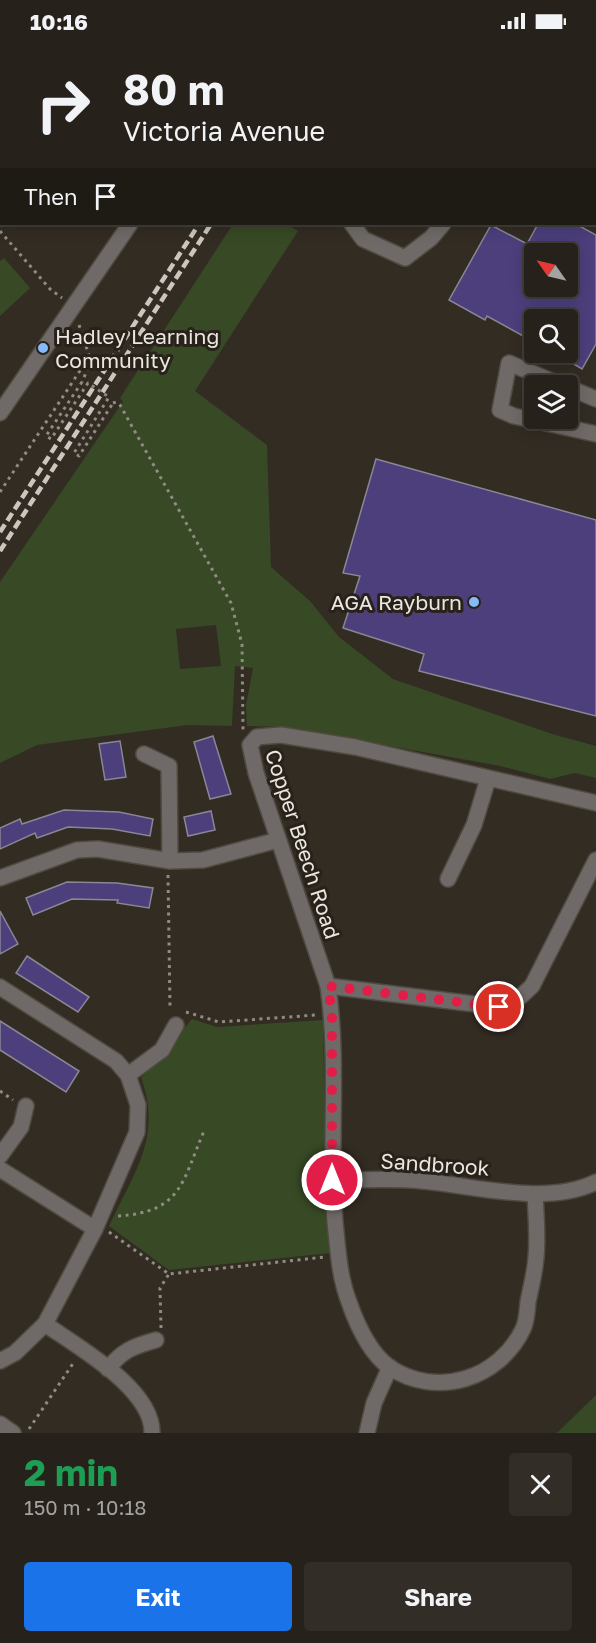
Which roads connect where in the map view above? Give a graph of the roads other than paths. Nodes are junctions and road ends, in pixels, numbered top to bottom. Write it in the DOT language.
graph roads {
  1 [pos="129,225"];
  2 [pos="353,225"];
  3 [pos="442,225"];
  4 [pos="538,375"];
  5 [pos="578,391"];
  6 [pos="596,399"];
  7 [pos="0,413"];
  8 [pos="524,418"];
  9 [pos="573,429"];
  10 [pos="596,434"];
  11 [pos="144,754"];
  12 [pos="488,779"];
  13 [pos="596,803"];
  14 [pos="278,840"];
  15 [pos="596,860"];
  16 [pos="169,866"];
  17 [pos="0,878"];
  18 [pos="448,879"];
  19 [pos="328,986"];
  20 [pos="0,987"];
  21 [pos="176,1025"];
  22 [pos="128,1075"];
  23 [pos="26,1106"];
  24 [pos="0,1156"];
  25 [pos="0,1169"];
  26 [pos="332,1180"];
  27 [pos="596,1182"];
  28 [pos="535,1194"];
  29 [pos="101,1222"];
  30 [pos="45,1323"];
  31 [pos="159,1336"];
  32 [pos="0,1361"];
  33 [pos="390,1367"];
  34 [pos="108,1369"];
  35 [pos="0,1424"];
  36 [pos="13,1433"];
  37 [pos="153,1433"];
  38 [pos="367,1433"];
  1 -- 7 [label="street"];
  2 -- 3 [label="street"];
  4 -- 8 [label="street"];
  5 -- 6 [label="street"];
  9 -- 10 [label="street"];
  11 -- 16 [label="street"];
  12 -- 13 [label="street, Copper Beech Road"];
  12 -- 14 [label="street, Copper Beech Road"];
  12 -- 18 [label="street"];
  14 -- 16 [label="street"];
  14 -- 19 [label="street, Copper Beech Road"];
  15 -- 19 [label="street"];
  16 -- 17 [label="street"];
  19 -- 26 [label="street"];
  20 -- 22 [label="street"];
  21 -- 22 [label="street"];
  22 -- 29 [label="street"];
  23 -- 24 [label="street"];
  25 -- 29 [label="street"];
  26 -- 28 [label="street, Sandbrook"];
  26 -- 33 [label="street"];
  27 -- 28 [label="street, Sandbrook"];
  28 -- 33 [label="street"];
  29 -- 30 [label="street"];
  30 -- 32 [label="street"];
  30 -- 34 [label="street"];
  31 -- 34 [label="street"];
  33 -- 38 [label="street"];
  34 -- 37 [label="street"];
  35 -- 36 [label="street"];
}
